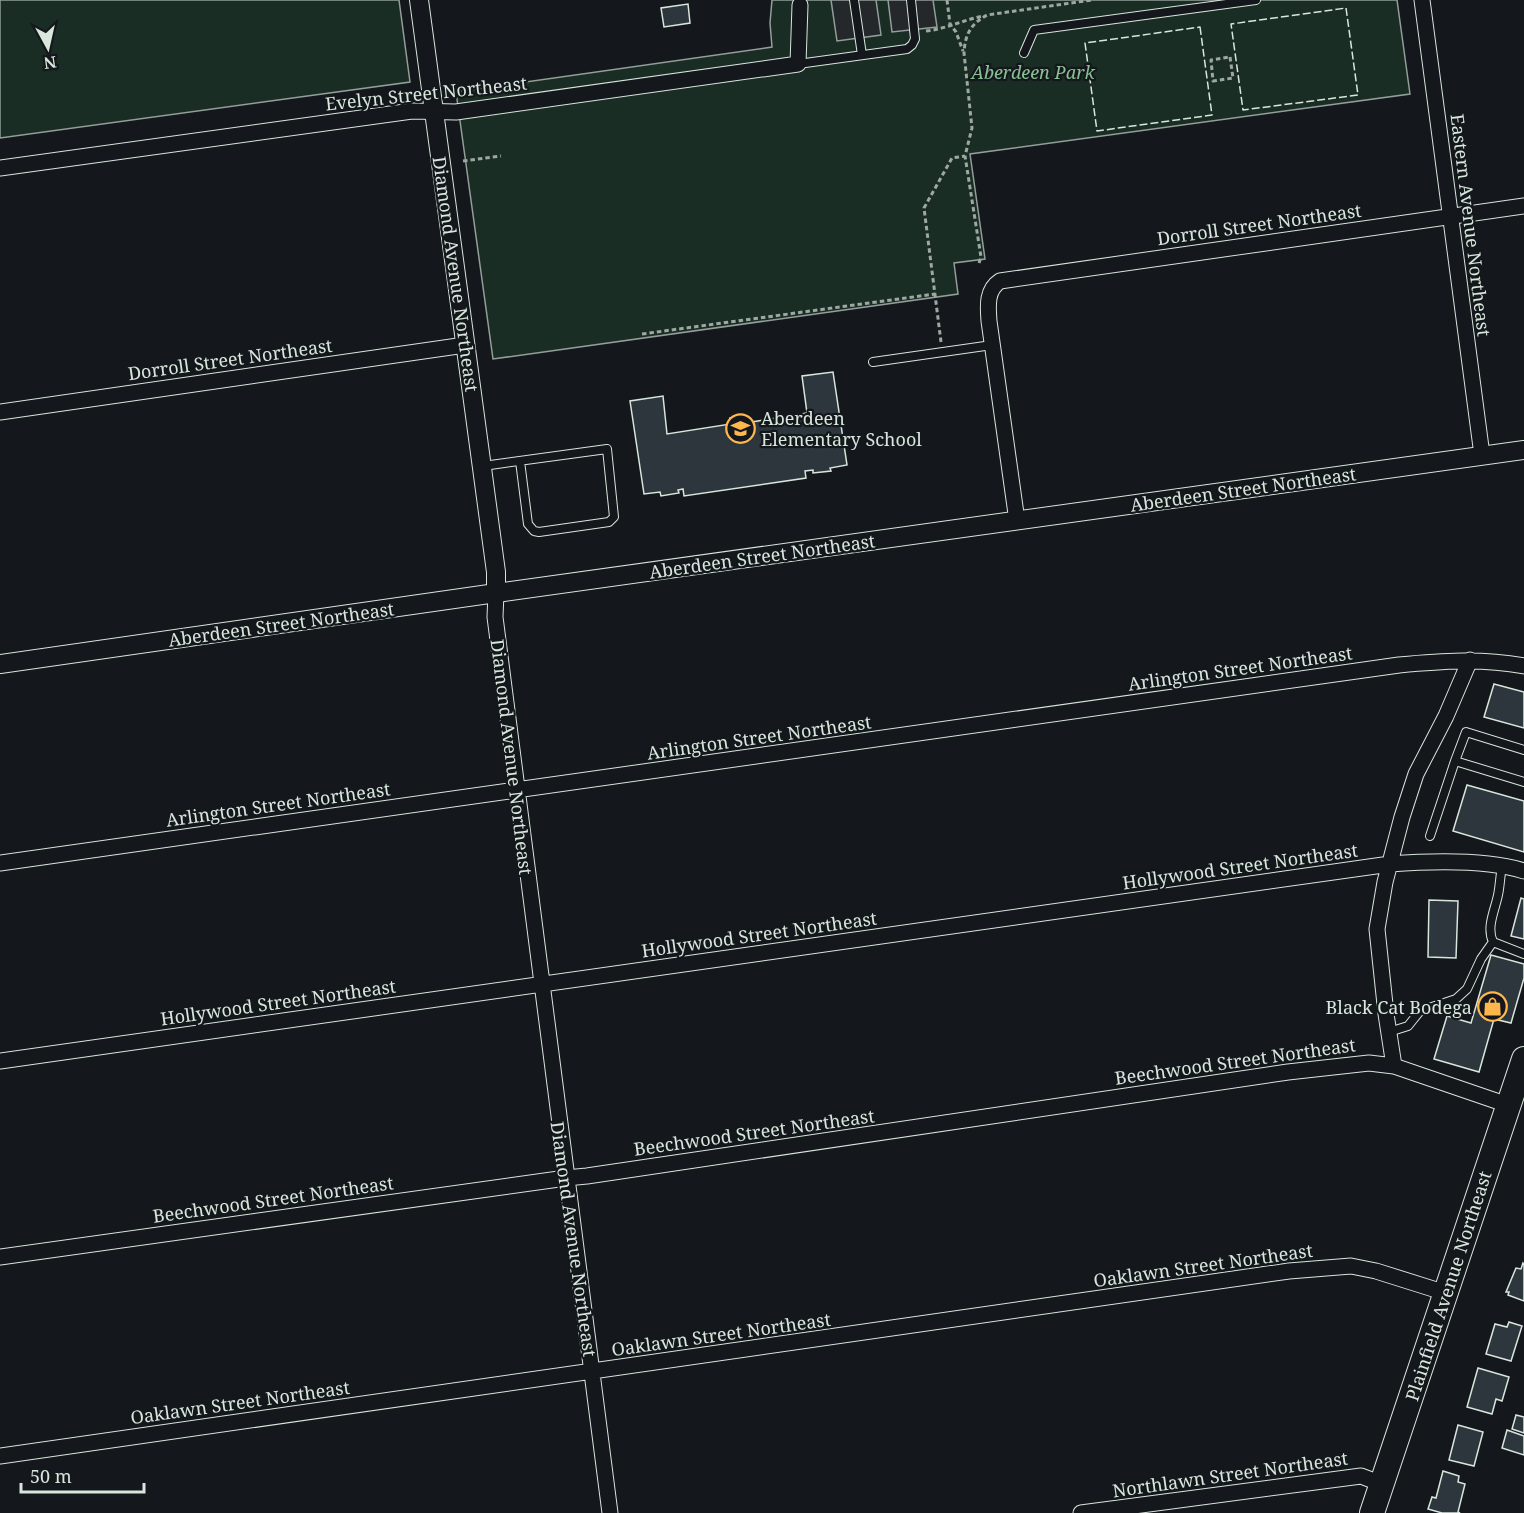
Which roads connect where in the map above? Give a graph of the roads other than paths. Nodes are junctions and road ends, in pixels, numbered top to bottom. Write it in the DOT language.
graph roads {
  1 [pos="419,0"];
  2 [pos="854,0"];
  3 [pos="911,0"];
  4 [pos="1256,0"];
  5 [pos="1422,0"];
  6 [pos="799,3"];
  7 [pos="1024,53"];
  8 [pos="862,55"];
  9 [pos="798,64"];
  10 [pos="434,112"];
  11 [pos="0,168"];
  12 [pos="1524,206"];
  13 [pos="1450,216"];
  14 [pos="465,345"];
  15 [pos="992,345"];
  16 [pos="873,362"];
  17 [pos="0,412"];
  18 [pos="1524,450"];
  19 [pos="1482,455"];
  20 [pos="520,461"];
  21 [pos="482,466"];
  22 [pos="1017,521"];
  23 [pos="496,593"];
  24 [pos="1470,660"];
  25 [pos="0,664"];
  26 [pos="1524,666"];
  27 [pos="1524,750"];
  28 [pos="1455,761"];
  29 [pos="1524,782"];
  30 [pos="516,791"];
  31 [pos="1430,836"];
  32 [pos="0,863"];
  33 [pos="1390,864"];
  34 [pos="1502,867"];
  35 [pos="1524,871"];
  36 [pos="1493,942"];
  37 [pos="1524,954"];
  38 [pos="541,985"];
  39 [pos="1389,1032"];
  40 [pos="1524,1059"];
  41 [pos="0,1061"];
  42 [pos="1394,1066"];
  43 [pos="1508,1105"];
  44 [pos="566,1178"];
  45 [pos="0,1257"];
  46 [pos="1446,1293"];
  47 [pos="592,1372"];
  48 [pos="0,1455"];
  49 [pos="1382,1484"];
  50 [pos="610,1513"];
  51 [pos="1081,1513"];
  52 [pos="1372,1513"];
  1 -- 10 [label="street, Diamond Avenue Northeast"];
  2 -- 8 [label="lane"];
  3 -- 8 [label="lane"];
  4 -- 7 [label="lane"];
  5 -- 13 [label="street, Eastern Avenue Northeast"];
  6 -- 9 [label="street"];
  8 -- 9 [label="lane"];
  9 -- 10 [label="street, Evelyn Street Northeast"];
  10 -- 11 [label="street, Evelyn Street Northeast"];
  10 -- 14 [label="street, Diamond Avenue Northeast"];
  12 -- 13 [label="street, Dorroll Street Northeast"];
  13 -- 15 [label="street, Dorroll Street Northeast"];
  13 -- 19 [label="street, Eastern Avenue Northeast"];
  14 -- 17 [label="street, Dorroll Street Northeast"];
  14 -- 21 [label="street, Diamond Avenue Northeast"];
  15 -- 16 [label="lane"];
  15 -- 22 [label="street"];
  18 -- 19 [label="street, Aberdeen Street Northeast"];
  19 -- 22 [label="street, Aberdeen Street Northeast"];
  20 -- 20 [label="lane"];
  20 -- 21 [label="lane"];
  21 -- 23 [label="street, Diamond Avenue Northeast"];
  22 -- 23 [label="street, Aberdeen Street Northeast"];
  23 -- 25 [label="street, Aberdeen Street Northeast"];
  23 -- 30 [label="street, Diamond Avenue Northeast"];
  24 -- 26 [label="street, Arlington Street Northeast"];
  24 -- 30 [label="street, Arlington Street Northeast"];
  24 -- 33 [label="street"];
  27 -- 28 [label="lane"];
  28 -- 29 [label="lane"];
  28 -- 31 [label="lane"];
  30 -- 32 [label="street, Arlington Street Northeast"];
  30 -- 38 [label="street, Diamond Avenue Northeast"];
  33 -- 34 [label="street, Hollywood Street Northeast"];
  33 -- 38 [label="street, Hollywood Street Northeast"];
  33 -- 39 [label="street"];
  34 -- 35 [label="street, Hollywood Street Northeast"];
  34 -- 36 [label="lane"];
  36 -- 37 [label="lane"];
  36 -- 39 [label="lane"];
  38 -- 41 [label="street, Hollywood Street Northeast"];
  38 -- 44 [label="street, Diamond Avenue Northeast"];
  39 -- 42 [label="street"];
  40 -- 43 [label="main road, Plainfield Avenue Northeast"];
  42 -- 43 [label="street, Beechwood Street Northeast"];
  42 -- 44 [label="street, Beechwood Street Northeast"];
  43 -- 46 [label="main road, Plainfield Avenue Northeast"];
  44 -- 45 [label="street, Beechwood Street Northeast"];
  44 -- 47 [label="street, Diamond Avenue Northeast"];
  46 -- 47 [label="street, Oaklawn Street Northeast"];
  46 -- 49 [label="main road, Plainfield Avenue Northeast"];
  47 -- 48 [label="street, Oaklawn Street Northeast"];
  47 -- 50 [label="street, Diamond Avenue Northeast"];
  49 -- 51 [label="street, Northlawn Street Northeast"];
  49 -- 52 [label="main road, Plainfield Avenue Northeast"];
}
